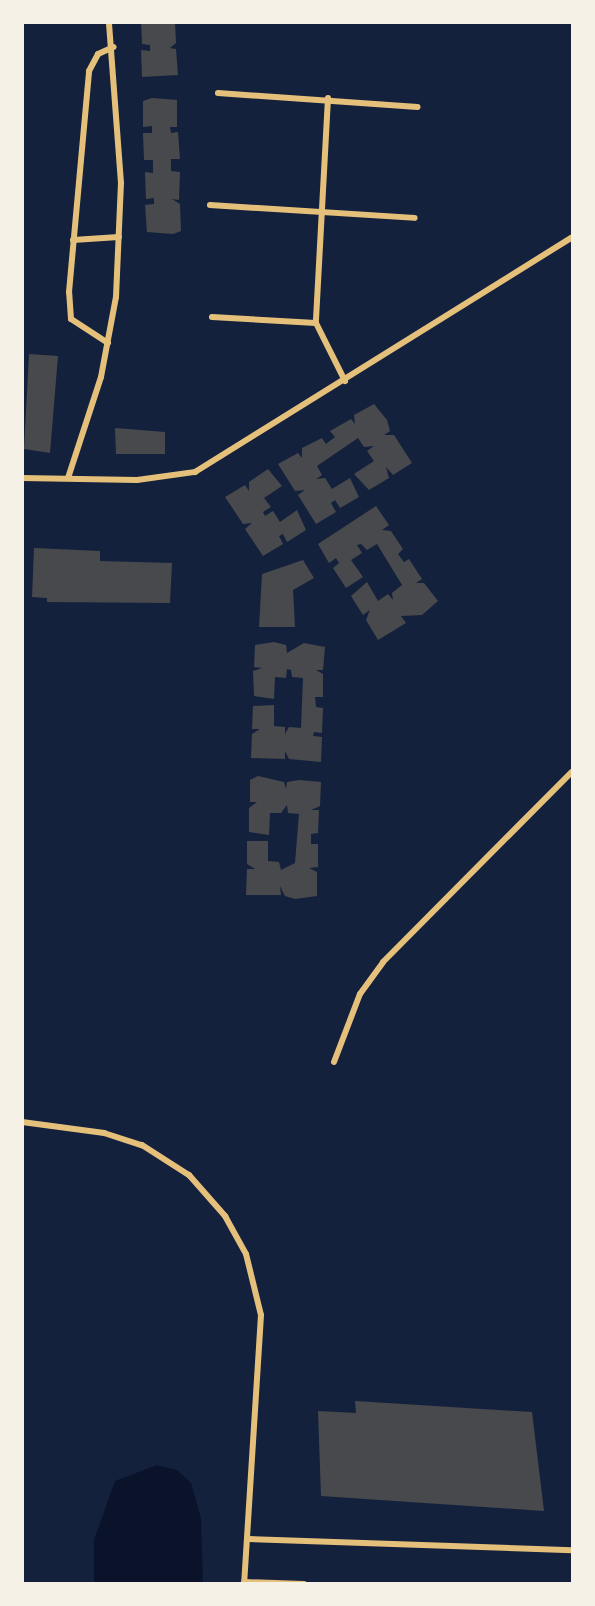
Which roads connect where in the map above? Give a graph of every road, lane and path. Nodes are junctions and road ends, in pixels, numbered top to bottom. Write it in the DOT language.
graph roads {
  1 [pos="109,22"];
  2 [pos="114,47"];
  3 [pos="218,93"];
  4 [pos="328,98"];
  5 [pos="418,106"];
  6 [pos="210,205"];
  7 [pos="323,213"];
  8 [pos="415,218"];
  9 [pos="119,237"];
  10 [pos="573,237"];
  11 [pos="74,240"];
  12 [pos="212,317"];
  13 [pos="316,323"];
  14 [pos="108,343"];
  15 [pos="345,381"];
  16 [pos="22,478"];
  17 [pos="68,478"];
  18 [pos="573,772"];
  19 [pos="334,1062"];
  20 [pos="22,1122"];
  21 [pos="249,1539"];
  22 [pos="573,1550"];
  23 [pos="244,1583"];
  24 [pos="304,1584"];
  1 -- 2 [label="street"];
  2 -- 9 [label="street"];
  2 -- 11 [label="street"];
  3 -- 4 [label="street"];
  4 -- 5 [label="street"];
  4 -- 7 [label="street"];
  6 -- 7 [label="street"];
  7 -- 8 [label="street"];
  7 -- 13 [label="street"];
  9 -- 11 [label="street"];
  9 -- 14 [label="street"];
  10 -- 15 [label="street"];
  11 -- 14 [label="street"];
  12 -- 13 [label="street"];
  13 -- 15 [label="street"];
  14 -- 17 [label="street"];
  15 -- 17 [label="street"];
  16 -- 17 [label="street"];
  18 -- 19 [label="street"];
  20 -- 21 [label="street"];
  21 -- 22 [label="street"];
  21 -- 23 [label="street"];
  23 -- 24 [label="street"];
}
